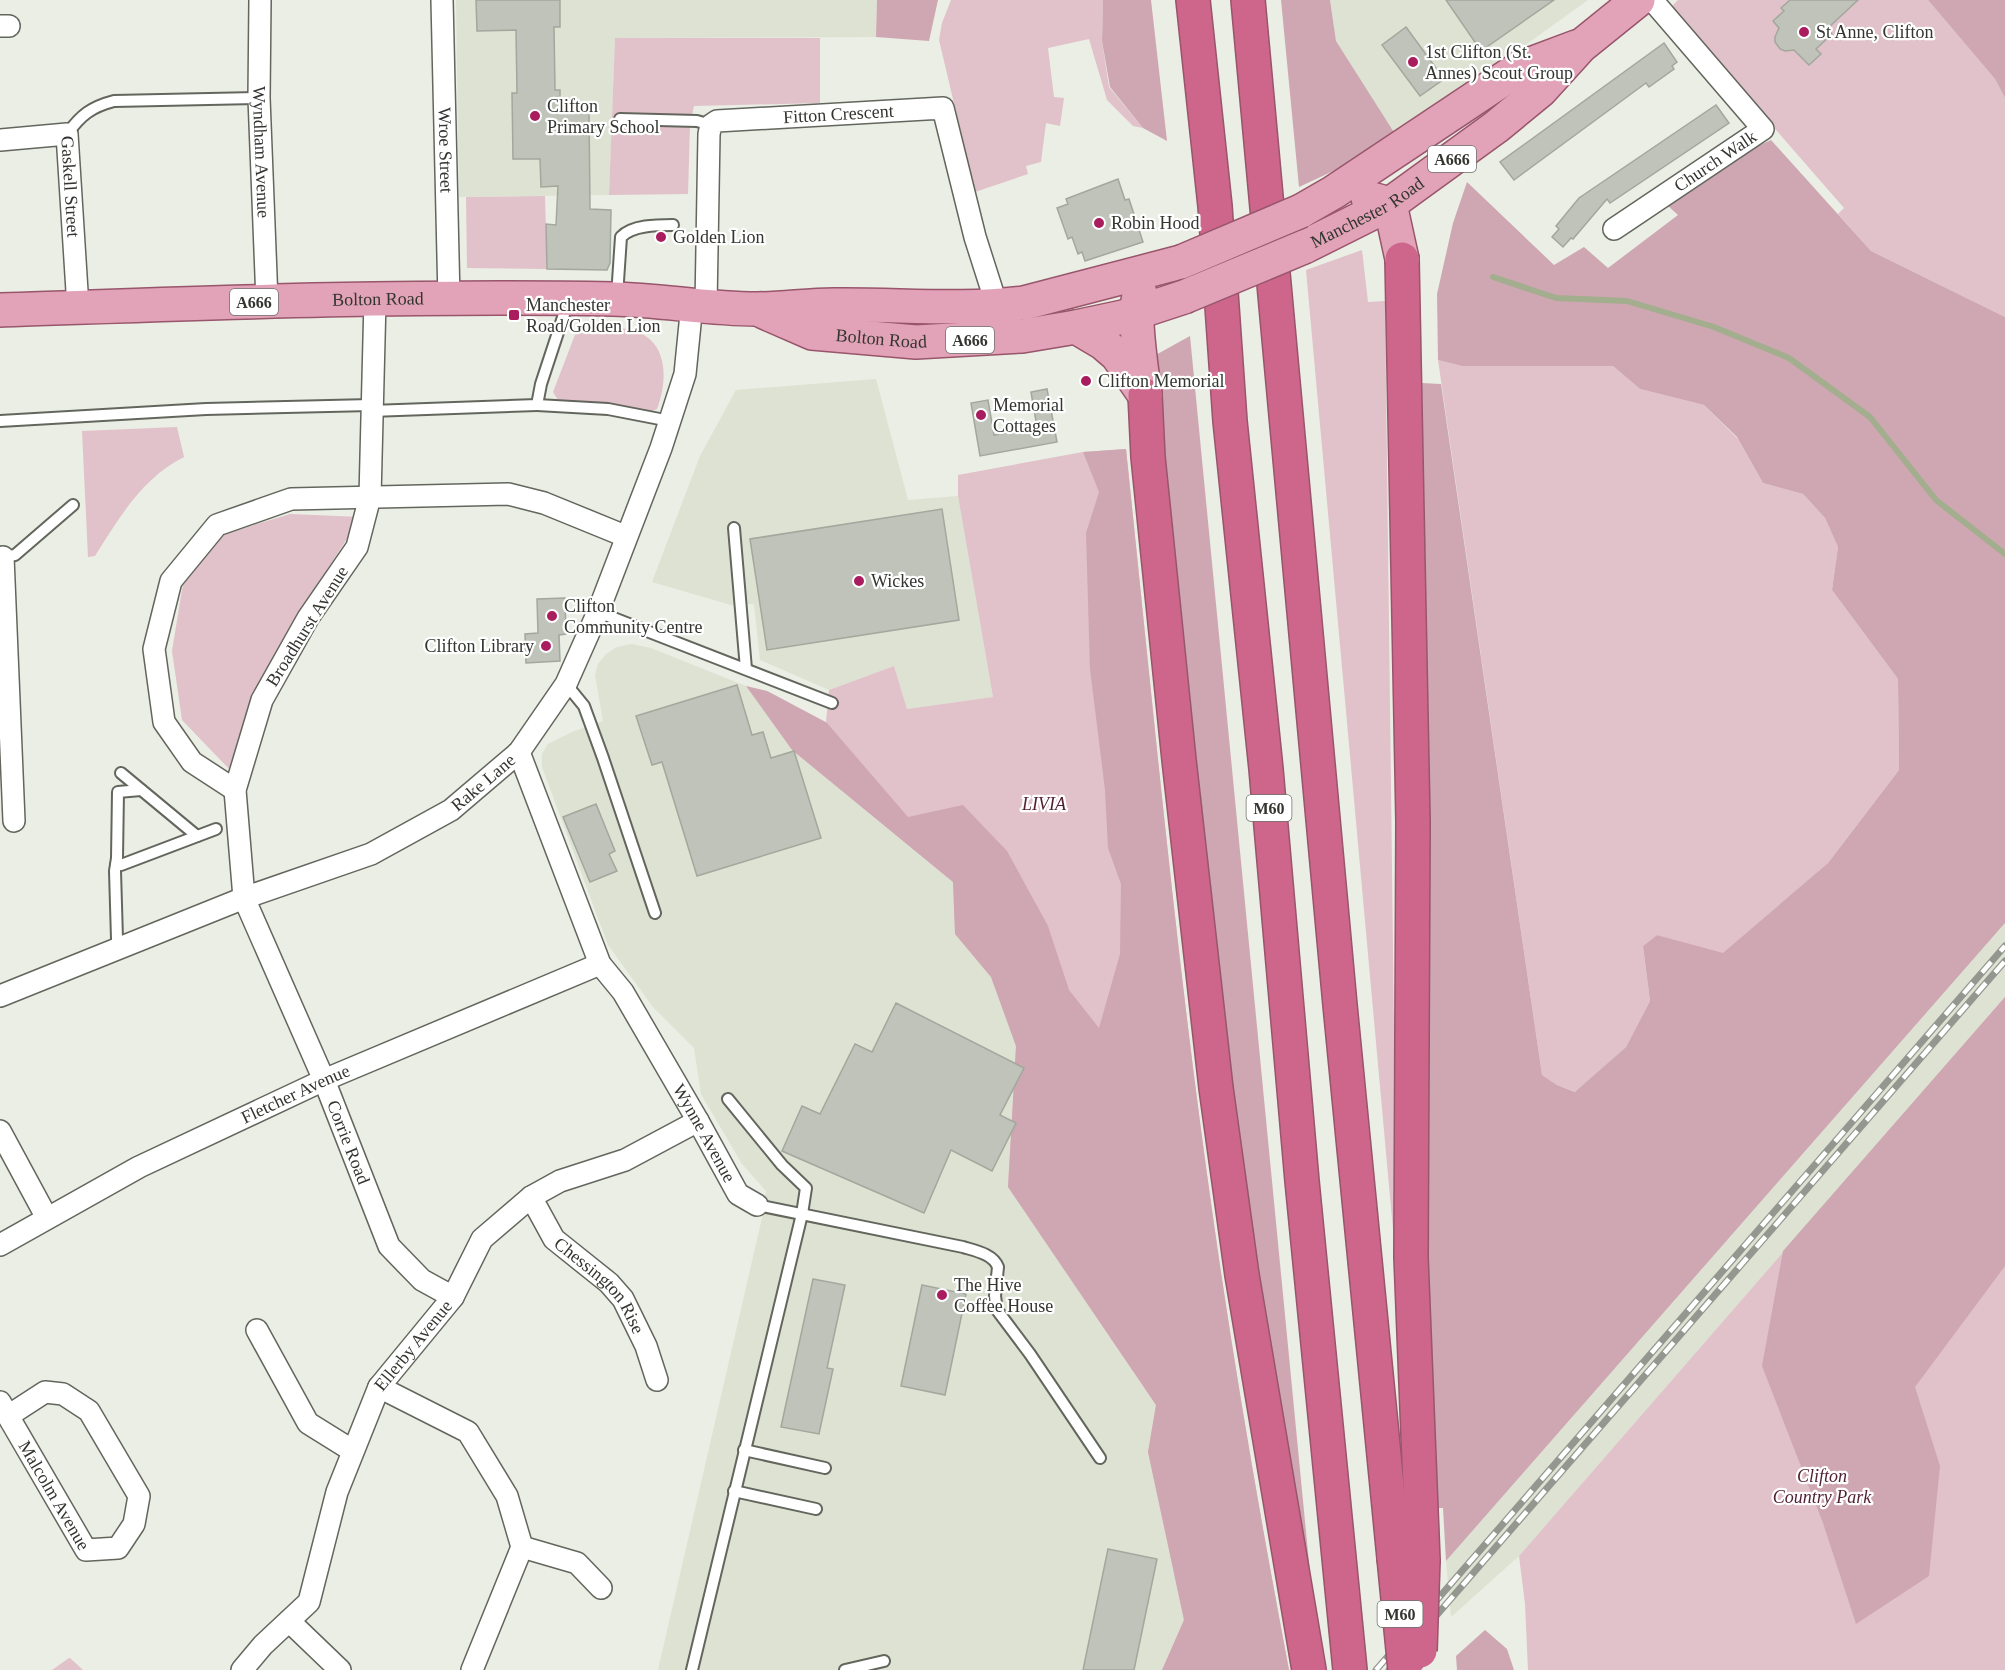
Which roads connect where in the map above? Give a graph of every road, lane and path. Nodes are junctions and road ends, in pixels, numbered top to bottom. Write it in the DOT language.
graph roads {
  1 [pos="260,0"];
  2 [pos="442,0"];
  3 [pos="1193,0"];
  4 [pos="1248,0"];
  5 [pos="1652,0"];
  6 [pos="1620,6"];
  7 [pos="1581,46"];
  8 [pos="259,98"];
  9 [pos="620,119"];
  10 [pos="711,124"];
  11 [pos="67,134"];
  12 [pos="0,140"];
  13 [pos="1334,192"];
  14 [pos="1390,204"];
  15 [pos="673,225"];
  16 [pos="1614,229"];
  17 [pos="1402,259"];
  18 [pos="1169,266"];
  19 [pos="1184,297"];
  20 [pos="449,298"];
  21 [pos="569,298"];
  22 [pos="617,299"];
  23 [pos="375,300"];
  24 [pos="267,301"];
  25 [pos="699,305"];
  26 [pos="997,306"];
  27 [pos="78,307"];
  28 [pos="756,309"];
  29 [pos="0,310"];
  30 [pos="1138,312"];
  31 [pos="1076,327"];
  32 [pos="1145,395"];
  33 [pos="537,405"];
  34 [pos="371,408"];
  35 [pos="0,421"];
  36 [pos="670,421"];
  37 [pos="370,497"];
  38 [pos="73,505"];
  39 [pos="734,528"];
  40 [pos="626,536"];
  41 [pos="3,557"];
  42 [pos="598,612"];
  43 [pos="746,669"];
  44 [pos="566,684"];
  45 [pos="832,703"];
  46 [pos="4,705"];
  47 [pos="519,752"];
  48 [pos="141,790"];
  49 [pos="235,790"];
  50 [pos="118,792"];
  51 [pos="14,821"];
  52 [pos="216,829"];
  53 [pos="197,836"];
  54 [pos="116,865"];
  55 [pos="244,898"];
  56 [pos="656,913"];
  57 [pos="121,948"];
  58 [pos="600,964"];
  59 [pos="0,996"];
  60 [pos="324,1080"];
  61 [pos="728,1099"];
  62 [pos="698,1121"];
  63 [pos="1,1136"];
  64 [pos="531,1197"];
  65 [pos="757,1205"];
  66 [pos="802,1214"];
  67 [pos="47,1218"];
  68 [pos="0,1245"];
  69 [pos="453,1297"];
  70 [pos="257,1330"];
  71 [pos="657,1380"];
  72 [pos="379,1387"];
  73 [pos="4,1409"];
  74 [pos="744,1450"];
  75 [pos="353,1451"];
  76 [pos="1100,1458"];
  77 [pos="825,1468"];
  78 [pos="735,1491"];
  79 [pos="816,1509"];
  80 [pos="522,1547"];
  81 [pos="1408,1559"];
  82 [pos="601,1588"];
  83 [pos="289,1621"];
  84 [pos="884,1661"];
  85 [pos="242,1670"];
  86 [pos="340,1670"];
  87 [pos="472,1670"];
  88 [pos="692,1670"];
  89 [pos="845,1670"];
  90 [pos="1309,1670"];
  91 [pos="1350,1670"];
  92 [pos="1405,1670"];
  93 [pos="1418,1670"];
  1 -- 8 [label="street, Wyndham Avenue"];
  2 -- 20 [label="street, Wroe Street"];
  3 -- 91 [label="highway, M60"];
  4 -- 81 [label="highway, M60"];
  5 -- 16 [label="street, Church Walk"];
  6 -- 7 [label="main road, Manchester Road / A666"];
  7 -- 13 [label="main road, Manchester Road / A666"];
  7 -- 14 [label="main road, Manchester Road / A666"];
  8 -- 11 [label="lane"];
  8 -- 24 [label="street, Wyndham Avenue"];
  9 -- 10 [label="lane"];
  10 -- 25 [label="street"];
  10 -- 26 [label="street, Fitton Crescent"];
  11 -- 12 [label="street, Gaskell Street"];
  11 -- 27 [label="street, Gaskell Street"];
  13 -- 14 [label="main road"];
  13 -- 18 [label="main road, Manchester Road / A666, bridge"];
  14 -- 17 [label="main road"];
  14 -- 19 [label="main road, Manchester Road / A666, bridge"];
  15 -- 22 [label="lane"];
  17 -- 81 [label="highway, M60"];
  18 -- 26 [label="main road, Bolton Road / A666"];
  18 -- 30 [label="main road"];
  19 -- 30 [label="main road, Bolton Road / A666"];
  20 -- 21 [label="main road, Bolton Road / A666"];
  20 -- 23 [label="main road, Bolton Road / A666"];
  21 -- 22 [label="main road, Bolton Road / A666"];
  21 -- 33 [label="lane"];
  22 -- 25 [label="main road, Bolton Road / A666"];
  23 -- 24 [label="main road, Bolton Road / A666"];
  23 -- 34 [label="street, Broadhurst Avenue"];
  24 -- 27 [label="main road, Bolton Road / A666"];
  25 -- 28 [label="main road, Bolton Road / A666"];
  25 -- 36 [label="street, Rake Lane"];
  26 -- 28 [label="main road, Bolton Road / A666"];
  27 -- 29 [label="main road, Bolton Road / A666"];
  28 -- 31 [label="main road, Bolton Road / A666"];
  30 -- 31 [label="main road, Bolton Road / A666"];
  30 -- 32 [label="main road"];
  31 -- 32 [label="main road"];
  32 -- 90 [label="highway"];
  33 -- 34 [label="lane"];
  33 -- 36 [label="lane"];
  34 -- 35 [label="lane"];
  34 -- 37 [label="street, Broadhurst Avenue"];
  36 -- 40 [label="street, Rake Lane"];
  37 -- 40 [label="street"];
  37 -- 49 [label="street, Broadhurst Avenue"];
  37 -- 49 [label="street"];
  38 -- 41 [label="lane"];
  39 -- 43 [label="lane"];
  40 -- 42 [label="street, Rake Lane"];
  41 -- 46 [label="street"];
  42 -- 43 [label="lane"];
  42 -- 44 [label="street, Rake Lane"];
  43 -- 45 [label="lane"];
  44 -- 47 [label="street, Rake Lane"];
  44 -- 56 [label="lane"];
  46 -- 51 [label="street"];
  47 -- 55 [label="street, Rake Lane"];
  47 -- 58 [label="street, Wynne Avenue"];
  48 -- 50 [label="lane"];
  48 -- 50 [label="lane"];
  48 -- 53 [label="lane"];
  49 -- 55 [label="street, Broadhurst Avenue"];
  50 -- 54 [label="lane"];
  52 -- 53 [label="lane"];
  53 -- 54 [label="lane"];
  54 -- 57 [label="lane"];
  55 -- 57 [label="street, Rake Lane"];
  55 -- 60 [label="street, Corrie Road"];
  57 -- 59 [label="street, Rake Lane"];
  58 -- 60 [label="street, Fletcher Avenue"];
  58 -- 62 [label="street, Wynne Avenue"];
  60 -- 67 [label="street, Fletcher Avenue"];
  60 -- 69 [label="street, Corrie Road"];
  61 -- 66 [label="lane"];
  62 -- 64 [label="street, Ellerby Avenue"];
  62 -- 65 [label="street, Wynne Avenue"];
  63 -- 67 [label="street"];
  64 -- 69 [label="street, Ellerby Avenue"];
  64 -- 71 [label="street, Chessington Rise"];
  65 -- 66 [label="lane, Wynne Avenue"];
  66 -- 74 [label="lane"];
  66 -- 76 [label="lane, Wynne Avenue"];
  67 -- 68 [label="street, Fletcher Avenue"];
  69 -- 72 [label="street, Ellerby Avenue"];
  70 -- 75 [label="street"];
  72 -- 75 [label="street, Ellerby Avenue"];
  72 -- 80 [label="street"];
  73 -- 73 [label="street, Malcolm Avenue"];
  74 -- 77 [label="lane"];
  74 -- 78 [label="lane"];
  75 -- 83 [label="street, Ellerby Avenue"];
  78 -- 79 [label="lane"];
  78 -- 88 [label="lane"];
  80 -- 82 [label="street"];
  80 -- 87 [label="street"];
  81 -- 92 [label="highway, M60, bridge"];
  81 -- 93 [label="highway, M60, bridge"];
  83 -- 85 [label="street, Ellerby Avenue"];
  83 -- 86 [label="street"];
  84 -- 89 [label="lane"];
}
